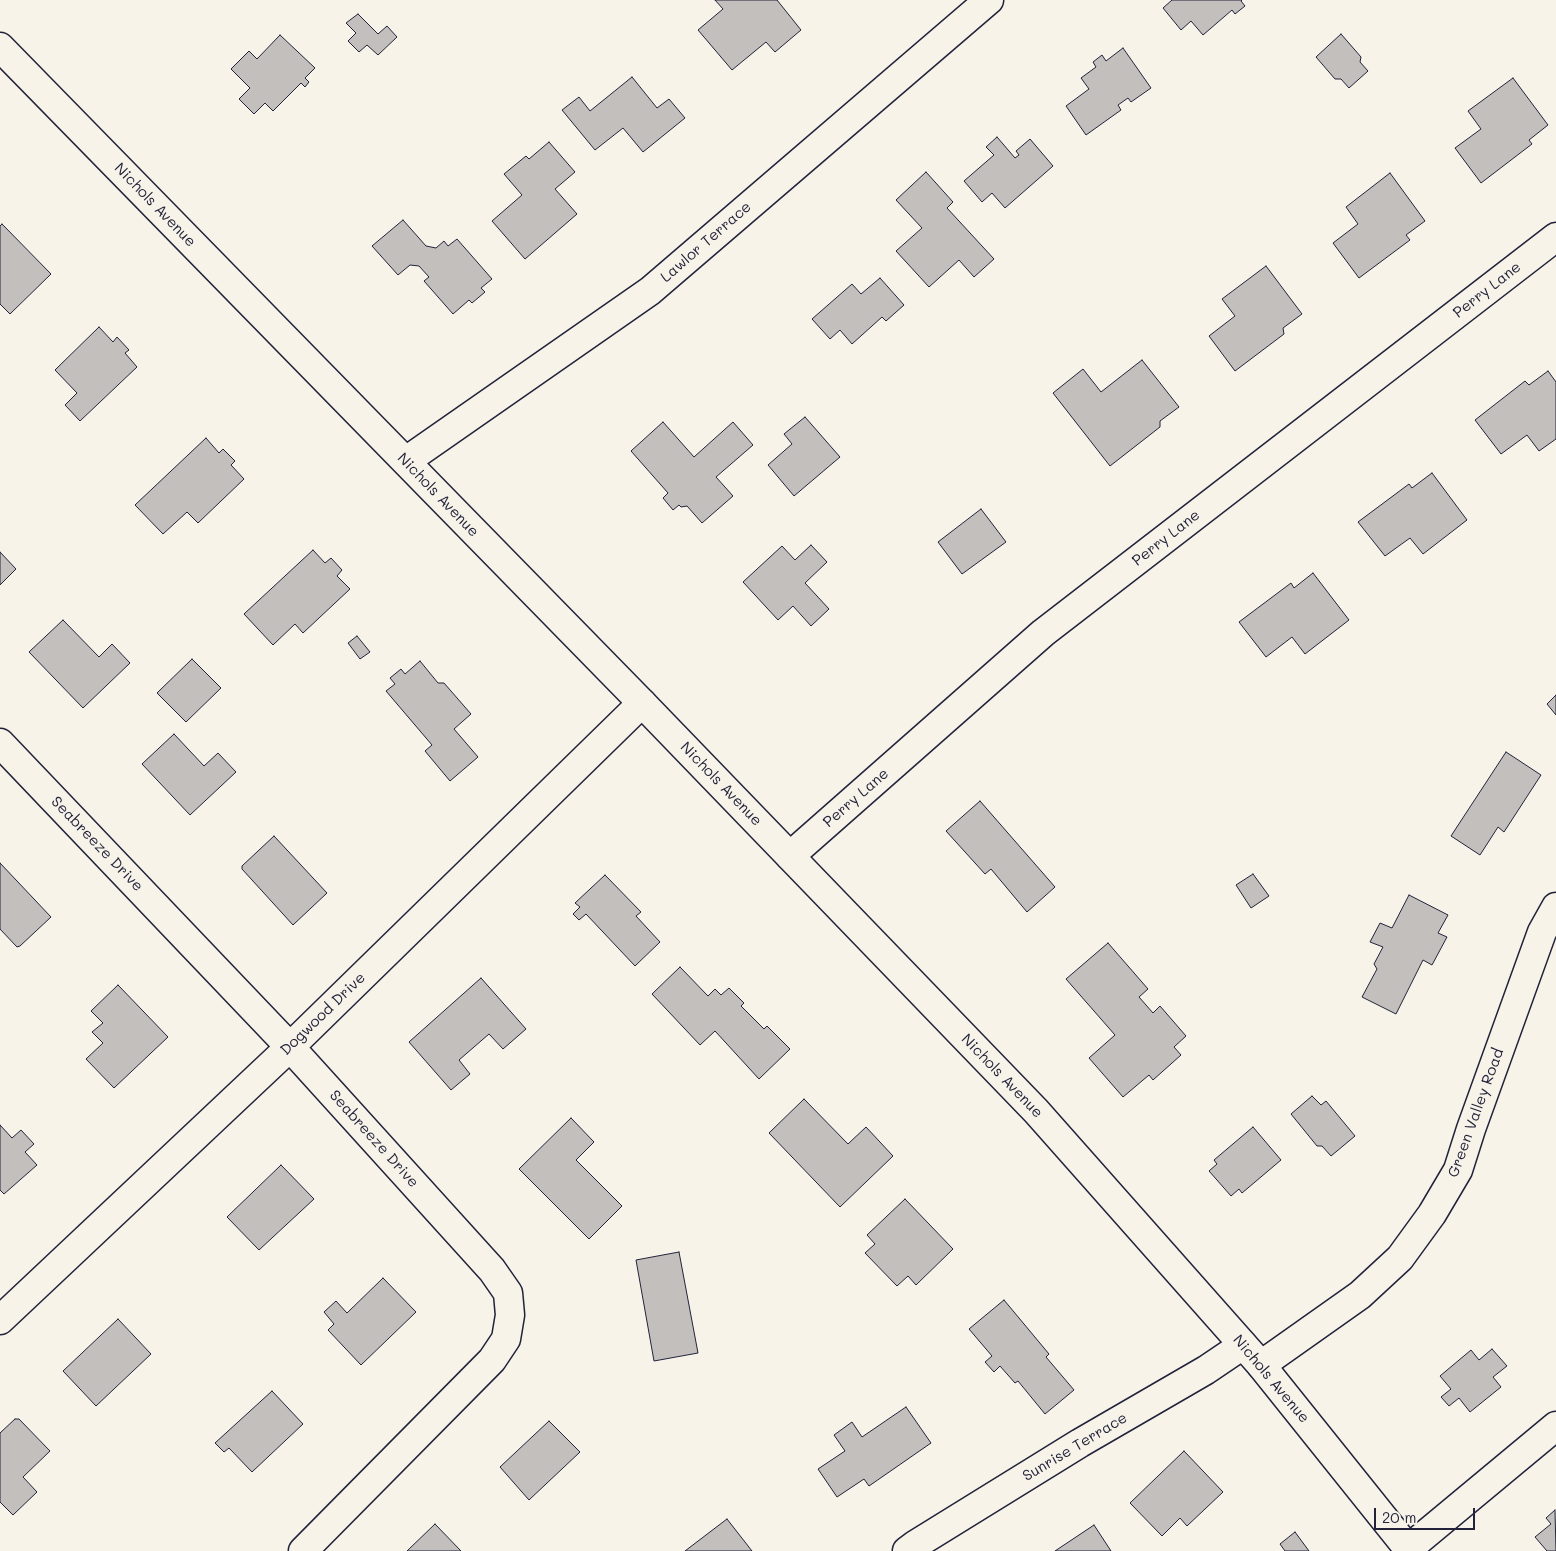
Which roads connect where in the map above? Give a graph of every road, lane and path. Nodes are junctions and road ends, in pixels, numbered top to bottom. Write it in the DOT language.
graph roads {
  1 [pos="989,0"];
  2 [pos="0,47"];
  3 [pos="1556,237"];
  4 [pos="406,461"];
  5 [pos="642,703"];
  6 [pos="0,743"];
  7 [pos="790,856"];
  8 [pos="1556,907"];
  9 [pos="290,1047"];
  10 [pos="0,1320"];
  11 [pos="1252,1355"];
  12 [pos="1556,1426"];
  13 [pos="1409,1550"];
  14 [pos="302,1551"];
  15 [pos="908,1551"];
  1 -- 4 [label="street, Lawlor Terrace"];
  2 -- 4 [label="street, Nichols Avenue"];
  3 -- 7 [label="street, Perry Lane"];
  4 -- 5 [label="street, Nichols Avenue"];
  5 -- 7 [label="street, Nichols Avenue"];
  5 -- 9 [label="street, Dogwood Drive"];
  6 -- 9 [label="street, Seabreeze Drive"];
  7 -- 11 [label="street, Nichols Avenue"];
  8 -- 11 [label="street, Green Valley Road"];
  9 -- 10 [label="street, Dogwood Drive"];
  9 -- 14 [label="street, Seabreeze Drive"];
  11 -- 13 [label="street, Nichols Avenue"];
  11 -- 15 [label="street, Sunrise Terrace"];
  12 -- 13 [label="street"];
}
